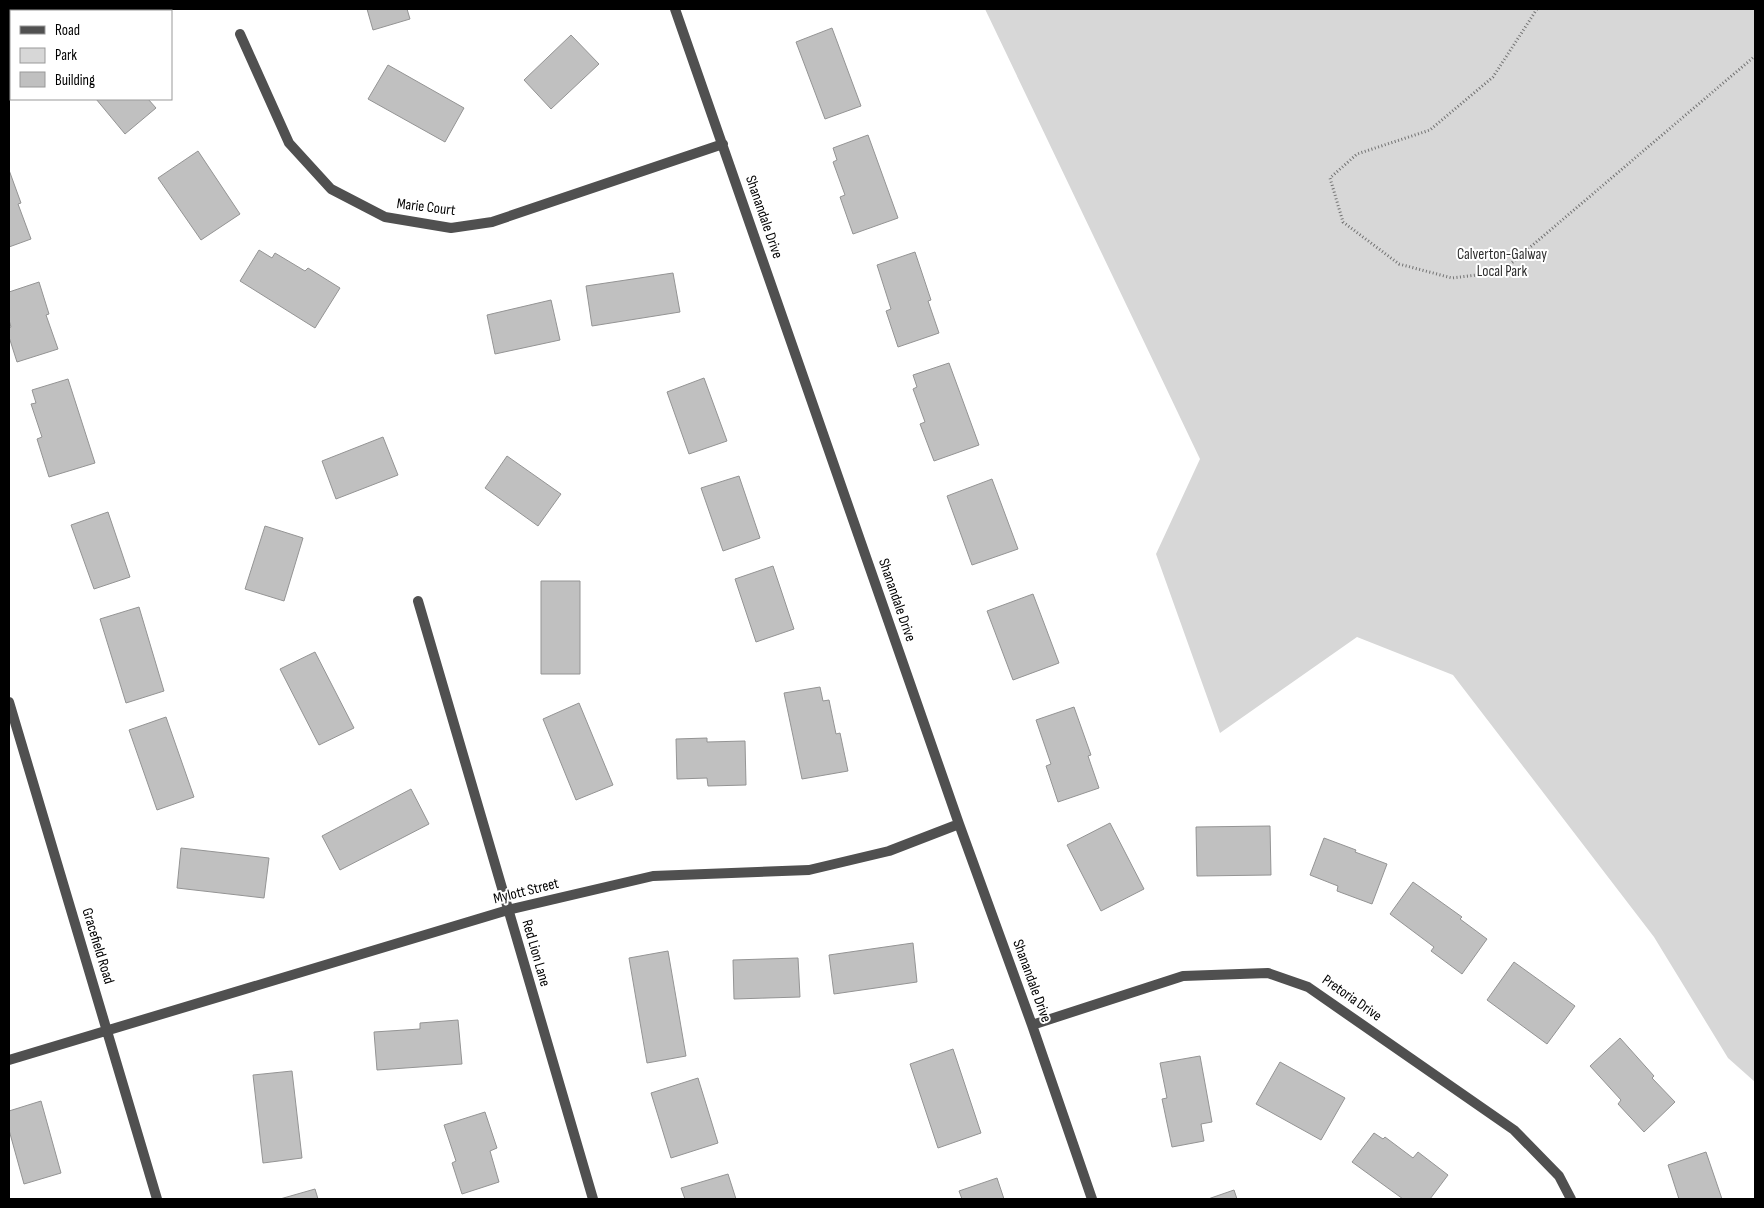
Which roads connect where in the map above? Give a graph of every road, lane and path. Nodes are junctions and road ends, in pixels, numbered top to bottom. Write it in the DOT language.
graph roads {
  1 [pos="676,9"];
  2 [pos="1537,9"];
  3 [pos="240,34"];
  4 [pos="1755,56"];
  5 [pos="723,144"];
  6 [pos="418,601"];
  7 [pos="9,702"];
  8 [pos="959,824"];
  9 [pos="508,910"];
  10 [pos="1032,1025"];
  11 [pos="108,1030"];
  12 [pos="9,1060"];
  13 [pos="157,1199"];
  14 [pos="593,1199"];
  15 [pos="1092,1199"];
  16 [pos="1571,1199"];
  1 -- 5 [label="street, Shanandale Drive"];
  2 -- 4 [label="path"];
  3 -- 5 [label="street, Marie Court"];
  5 -- 8 [label="street, Shanandale Drive"];
  6 -- 9 [label="street, Red Lion Lane"];
  7 -- 11 [label="street, Gracefield Road"];
  8 -- 9 [label="street, Mylott Street"];
  8 -- 10 [label="street, Shanandale Drive"];
  9 -- 11 [label="street, Mylott Street"];
  9 -- 14 [label="street, Red Lion Lane"];
  10 -- 15 [label="street, Shanandale Drive"];
  10 -- 16 [label="street, Pretoria Drive"];
  11 -- 12 [label="street, Mylott Street"];
  11 -- 13 [label="street, Gracefield Road"];
}
